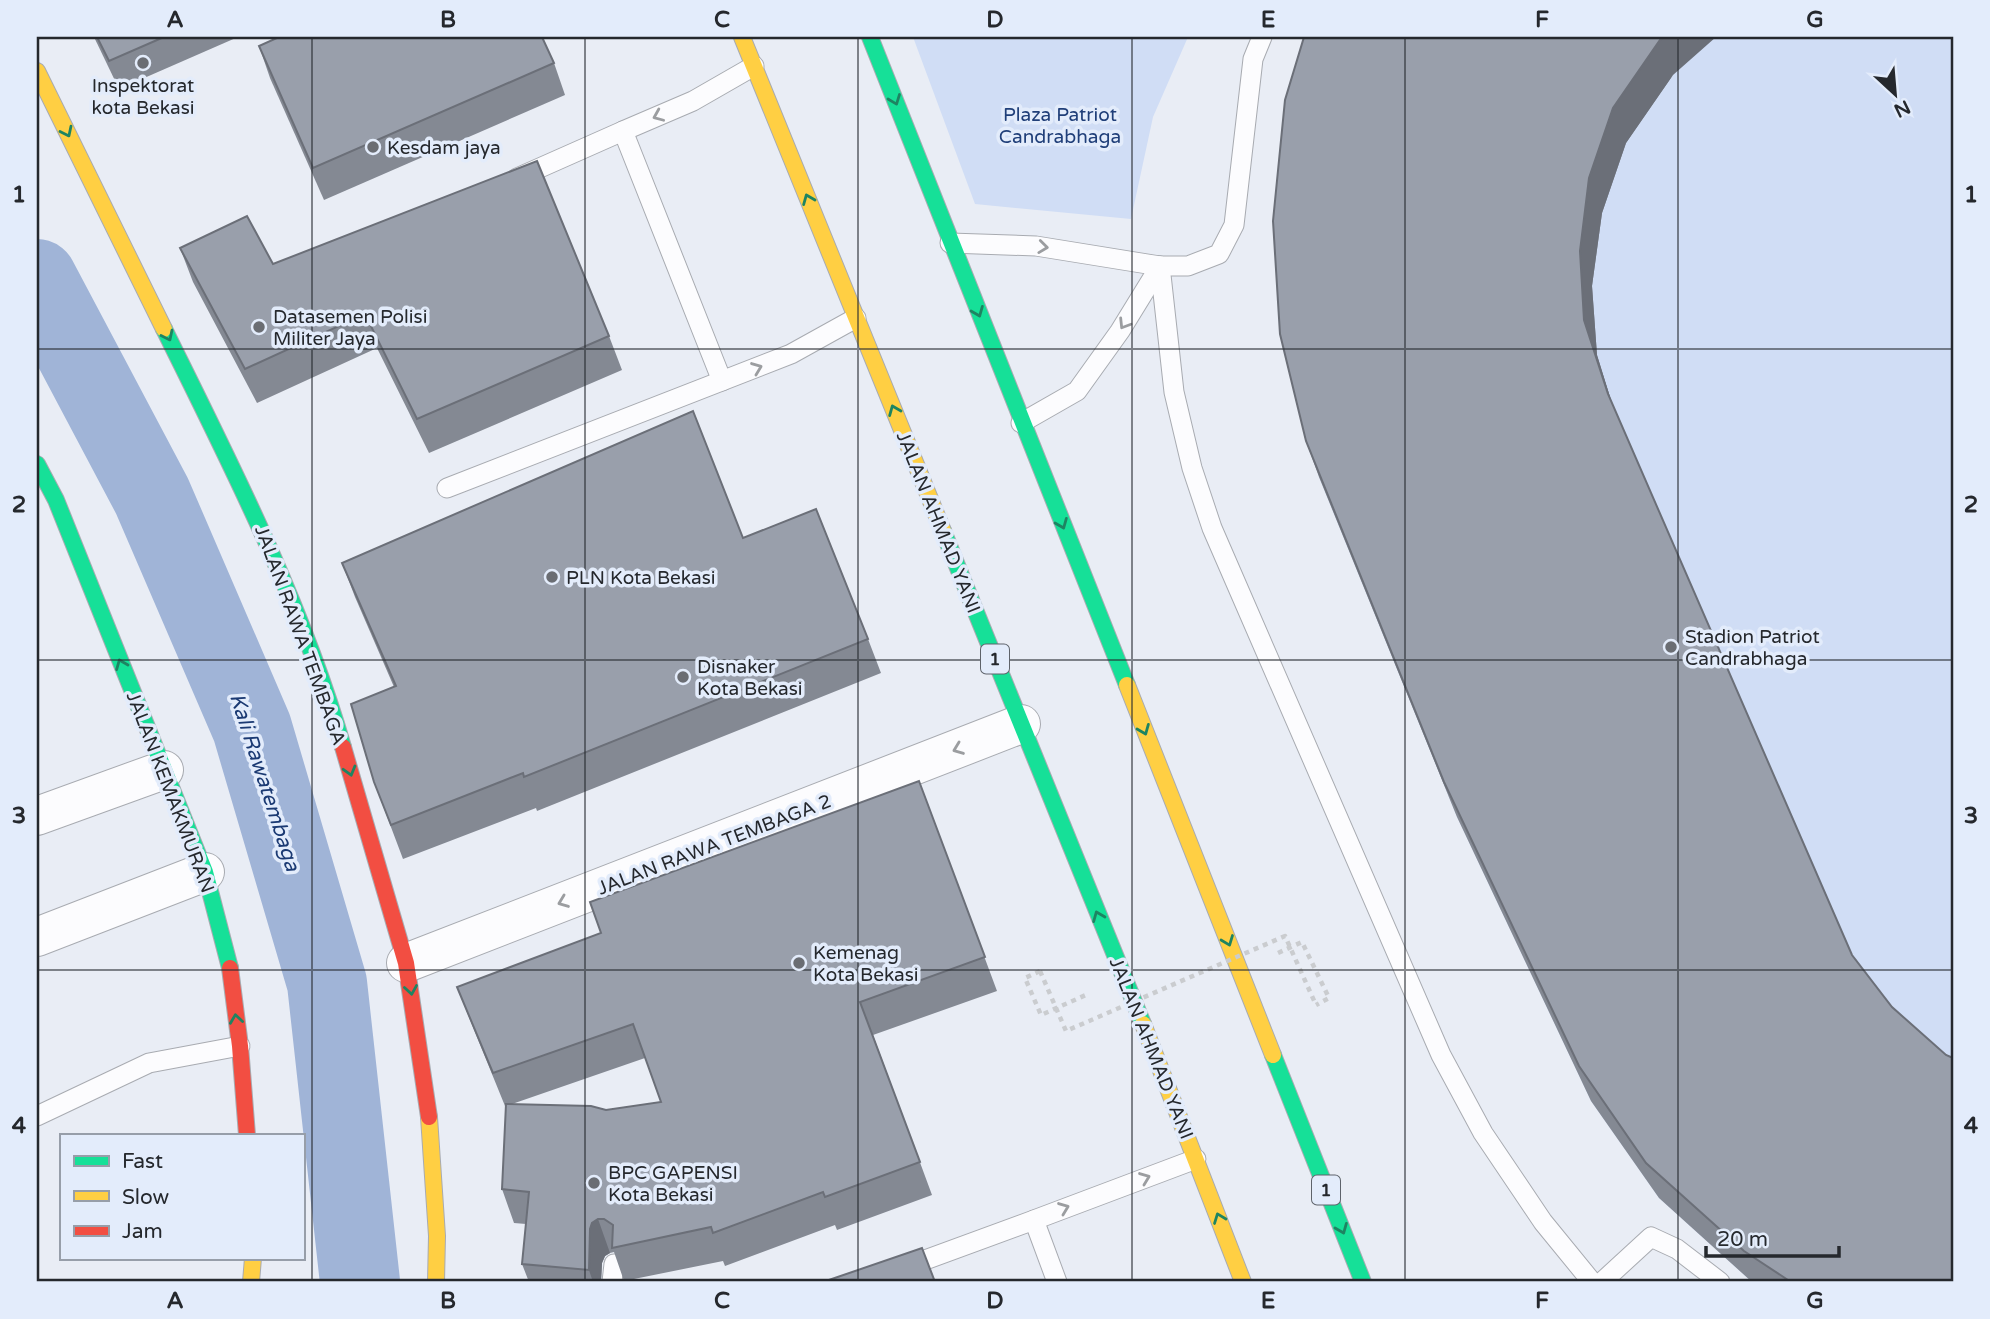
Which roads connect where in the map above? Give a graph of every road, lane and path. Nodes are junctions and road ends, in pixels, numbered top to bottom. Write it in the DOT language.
graph roads {
  1 [pos="742,37"];
  2 [pos="870,37"];
  3 [pos="1262,37"];
  4 [pos="754,66"];
  5 [pos="37,71"];
  6 [pos="623,131"];
  7 [pos="499,186"];
  8 [pos="950,243"];
  9 [pos="1160,266"];
  10 [pos="856,318"];
  11 [pos="722,381"];
  12 [pos="1021,422"];
  13 [pos="37,464"];
  14 [pos="447,488"];
  15 [pos="1021,724"];
  16 [pos="164,770"];
  17 [pos="37,816"];
  18 [pos="205,872"];
  19 [pos="37,937"];
  20 [pos="1302,942"];
  21 [pos="406,963"];
  22 [pos="1123,979"];
  23 [pos="240,1046"];
  24 [pos="37,1116"];
  25 [pos="247,1134"];
  26 [pos="1196,1158"];
  27 [pos="1034,1220"];
  28 [pos="253,1260"];
  29 [pos="251,1282"];
  30 [pos="436,1282"];
  31 [pos="865,1282"];
  32 [pos="1057,1282"];
  33 [pos="1243,1282"];
  34 [pos="1363,1282"];
  35 [pos="1592,1282"];
  36 [pos="1602,1282"];
  37 [pos="1720,1282"];
  1 -- 4 [label="main road, JALAN AHMAD YANI / 1"];
  2 -- 8 [label="main road, 1, one-way"];
  3 -- 9 [label="lane"];
  4 -- 6 [label="lane, one-way"];
  10 -- 4 [label="main road, JALAN AHMAD YANI / 1, one-way"];
  5 -- 21 [label="main road, JALAN RAWA TEMBAGA, one-way"];
  6 -- 7 [label="lane"];
  6 -- 11 [label="lane"];
  8 -- 9 [label="lane, one-way"];
  8 -- 12 [label="main road, 1, one-way"];
  9 -- 12 [label="lane, one-way"];
  9 -- 35 [label="lane"];
  11 -- 10 [label="lane, one-way"];
  15 -- 10 [label="main road, JALAN AHMAD YANI / 1, one-way"];
  11 -- 14 [label="lane"];
  12 -- 34 [label="main road, 1, one-way"];
  16 -- 13 [label="main road, JALAN KEMAKMURAN, one-way"];
  15 -- 21 [label="street, JALAN RAWA TEMBAGA 2, one-way"];
  22 -- 15 [label="main road, JALAN AHMAD YANI / 1, one-way"];
  16 -- 17 [label="street"];
  16 -- 18 [label="main road, JALAN KEMAKMURAN"];
  18 -- 19 [label="street"];
  23 -- 18 [label="main road, JALAN KEMAKMURAN, one-way"];
  20 -- 22 [label="path, bridge"];
  21 -- 30 [label="main road, JALAN RAWA TEMBAGA, one-way"];
  22 -- 26 [label="main road, JALAN AHMAD YANI / 1"];
  23 -- 24 [label="lane"];
  23 -- 25 [label="main road, JALAN KEMAKMURAN"];
  27 -- 26 [label="lane, one-way"];
  33 -- 26 [label="main road, JALAN AHMAD YANI / 1, one-way"];
  27 -- 31 [label="lane"];
  27 -- 32 [label="lane"];
  28 -- 29 [label="main road"];
  36 -- 37 [label="lane"];
}
